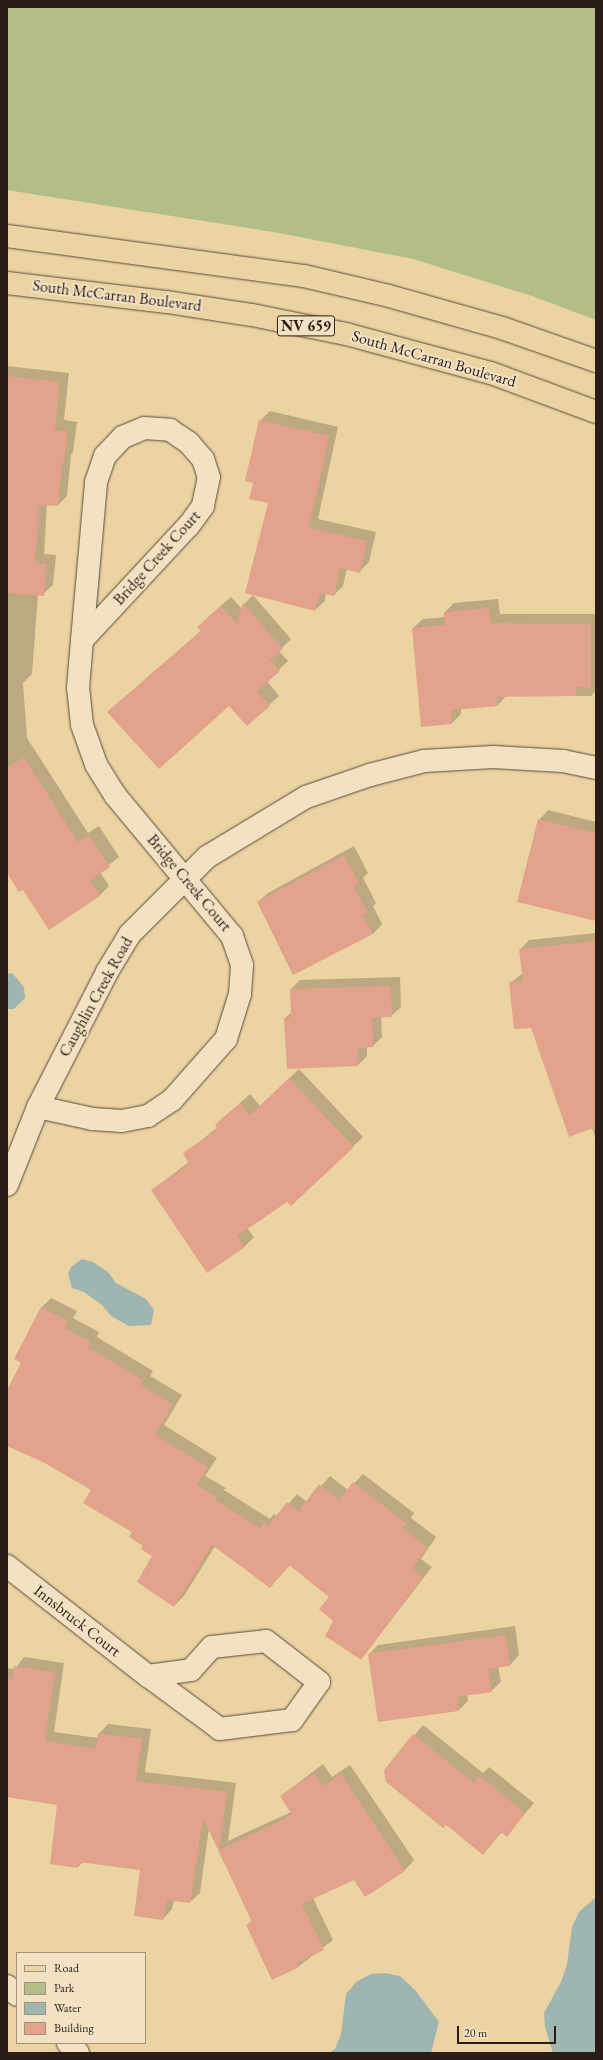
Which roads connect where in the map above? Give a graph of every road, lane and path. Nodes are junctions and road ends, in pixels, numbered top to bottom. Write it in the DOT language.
graph roads {
  1 [pos="7,236"];
  2 [pos="7,283"];
  3 [pos="596,361"];
  4 [pos="596,412"];
  5 [pos="82,640"];
  6 [pos="596,768"];
  7 [pos="186,879"];
  8 [pos="38,1107"];
  9 [pos="7,1185"];
  10 [pos="7,1566"];
  11 [pos="148,1676"];
  12 [pos="7,1986"];
  13 [pos="16,1994"];
  14 [pos="69,2044"];
  15 [pos="78,2053"];
  1 -- 3 [label="main road"];
  2 -- 4 [label="main road, South McCarran Boulevard / NV 659"];
  5 -- 5 [label="street, Bridge Creek Court"];
  5 -- 7 [label="street, Bridge Creek Court"];
  6 -- 7 [label="street, Caughlin Creek Road"];
  7 -- 8 [label="street, Caughlin Creek Road"];
  7 -- 8 [label="street, Bridge Creek Court"];
  8 -- 9 [label="street, Caughlin Creek Road"];
  10 -- 11 [label="street, Innsbruck Court"];
  11 -- 11 [label="street, Innsbruck Court"];
  12 -- 13 [label="street"];
  14 -- 15 [label="street"];
}
